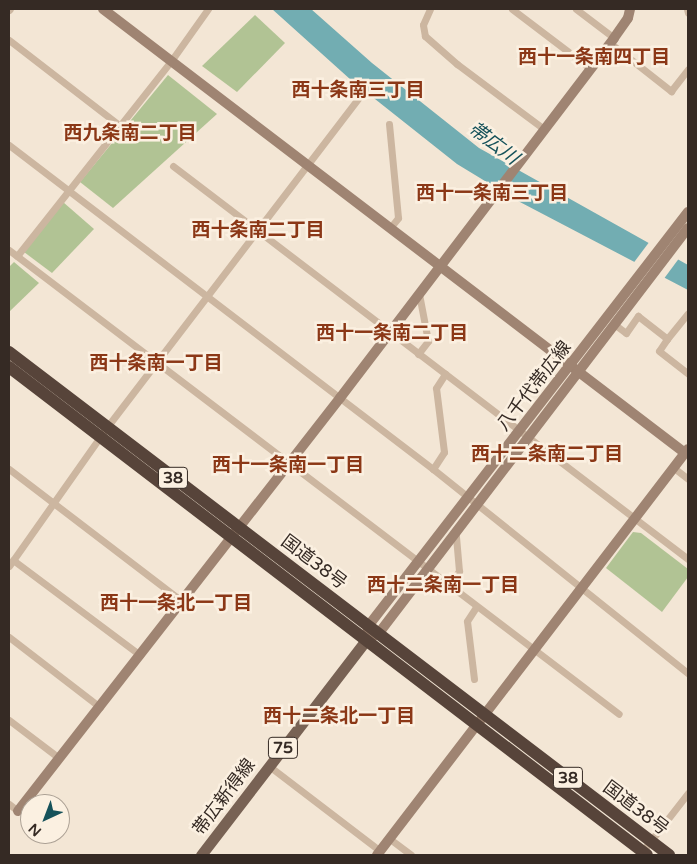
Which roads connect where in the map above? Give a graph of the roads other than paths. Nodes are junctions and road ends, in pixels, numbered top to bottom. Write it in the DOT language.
graph roads {
  1 [pos="103,9"];
  2 [pos="208,9"];
  3 [pos="430,9"];
  4 [pos="512,9"];
  5 [pos="527,9"];
  6 [pos="576,9"];
  7 [pos="630,9"];
  8 [pos="687,9"];
  9 [pos="688,13"];
  10 [pos="521,16"];
  11 [pos="9,40"];
  12 [pos="612,41"];
  13 [pos="171,61"];
  14 [pos="688,68"];
  15 [pos="591,69"];
  16 [pos="358,99"];
  17 [pos="389,124"];
  18 [pos="119,125"];
  19 [pos="544,129"];
  20 [pos="9,144"];
  21 [pos="307,164"];
  22 [pos="174,166"];
  23 [pos="68,191"];
  24 [pos="688,212"];
  25 [pos="390,228"];
  26 [pos="688,228"];
  27 [pos="256,229"];
  28 [pos="667,247"];
  29 [pos="9,250"];
  30 [pos="17,256"];
  31 [pos="440,266"];
  32 [pos="645,276"];
  33 [pos="419,294"];
  34 [pos="207,296"];
  35 [pos="688,314"];
  36 [pos="614,324"];
  37 [pos="389,332"];
  38 [pos="668,339"];
  39 [pos="9,352"];
  40 [pos="418,354"];
  41 [pos="156,363"];
  42 [pos="9,367"];
  43 [pos="574,368"];
  44 [pos="446,374"];
  45 [pos="688,374"];
  46 [pos="340,398"];
  47 [pos="103,432"];
  48 [pos="524,433"];
  49 [pos="687,451"];
  50 [pos="288,464"];
  51 [pos="674,468"];
  52 [pos="9,469"];
  53 [pos="432,469"];
  54 [pos="688,479"];
  55 [pos="472,501"];
  56 [pos="55,504"];
  57 [pos="635,519"];
  58 [pos="455,531"];
  59 [pos="236,533"];
  60 [pos="688,559"];
  61 [pos="418,562"];
  62 [pos="11,563"];
  63 [pos="427,569"];
  64 [pos="449,586"];
  65 [pos="582,588"];
  66 [pos="182,602"];
  67 [pos="476,607"];
  68 [pos="374,629"];
  69 [pos="9,637"];
  70 [pos="365,641"];
  71 [pos="534,650"];
  72 [pos="140,655"];
  73 [pos="688,673"];
  74 [pos="474,679"];
  75 [pos="100,707"];
  76 [pos="619,714"];
  77 [pos="9,720"];
  78 [pos="481,720"];
  79 [pos="59,758"];
  80 [pos="269,766"];
  81 [pos="688,793"];
  82 [pos="9,804"];
  83 [pos="18,811"];
  84 [pos="390,839"];
  85 [pos="651,841"];
  86 [pos="379,853"];
  87 [pos="644,854"];
  88 [pos="201,855"];
  89 [pos="411,855"];
  90 [pos="669,855"];
  1 -- 13 [label="street"];
  2 -- 13 [label="street"];
  3 -- 19 [label="street"];
  4 -- 10 [label="street"];
  5 -- 10 [label="street"];
  6 -- 12 [label="street"];
  7 -- 12 [label="street"];
  8 -- 9 [label="street"];
  10 -- 15 [label="street"];
  11 -- 18 [label="street"];
  12 -- 14 [label="street"];
  12 -- 15 [label="street"];
  13 -- 18 [label="street"];
  13 -- 21 [label="street"];
  15 -- 19 [label="street"];
  16 -- 21 [label="street"];
  17 -- 25 [label="street"];
  18 -- 23 [label="street"];
  19 -- 31 [label="street"];
  20 -- 23 [label="street"];
  21 -- 25 [label="street"];
  21 -- 27 [label="street"];
  22 -- 27 [label="street"];
  23 -- 30 [label="street"];
  23 -- 34 [label="street"];
  24 -- 28 [label="street, 八千代帯広線"];
  25 -- 31 [label="street"];
  26 -- 28 [label="street, 八千代帯広線"];
  27 -- 34 [label="street"];
  27 -- 37 [label="street"];
  28 -- 32 [label="street, 八千代帯広線"];
  29 -- 30 [label="street"];
  30 -- 41 [label="street"];
  31 -- 33 [label="street"];
  31 -- 43 [label="street"];
  32 -- 36 [label="street, 八千代帯広線"];
  32 -- 43 [label="street, 八千代帯広線"];
  33 -- 37 [label="street"];
  33 -- 40 [label="street"];
  34 -- 41 [label="street"];
  34 -- 46 [label="street"];
  35 -- 38 [label="street"];
  36 -- 38 [label="street"];
  36 -- 43 [label="street, 八千代帯広線"];
  37 -- 40 [label="street"];
  37 -- 46 [label="street"];
  38 -- 45 [label="street"];
  39 -- 47 [label="highway, 国道38号 / 38"];
  40 -- 44 [label="street"];
  41 -- 47 [label="street"];
  41 -- 50 [label="street"];
  42 -- 47 [label="highway, 国道38号 / 38"];
  43 -- 48 [label="street, 八千代帯広線"];
  43 -- 49 [label="street"];
  44 -- 48 [label="street"];
  44 -- 53 [label="street"];
  46 -- 50 [label="street"];
  46 -- 53 [label="street"];
  47 -- 56 [label="street"];
  47 -- 59 [label="highway, 国道38号 / 38"];
  48 -- 55 [label="street, 八千代帯広線"];
  48 -- 57 [label="street"];
  49 -- 51 [label="street"];
  50 -- 59 [label="street"];
  50 -- 61 [label="street"];
  51 -- 54 [label="street"];
  51 -- 57 [label="street"];
  52 -- 56 [label="street"];
  53 -- 55 [label="street"];
  55 -- 58 [label="street, 八千代帯広線"];
  55 -- 61 [label="street, 八千代帯広線"];
  55 -- 65 [label="street"];
  56 -- 62 [label="street"];
  56 -- 66 [label="street"];
  57 -- 60 [label="street"];
  57 -- 65 [label="street"];
  58 -- 63 [label="street, 八千代帯広線"];
  58 -- 64 [label="street"];
  59 -- 66 [label="street"];
  59 -- 68 [label="highway, 国道38号 / 38"];
  59 -- 70 [label="highway, 国道38号 / 38"];
  61 -- 63 [label="street"];
  61 -- 68 [label="street, 八千代帯広線"];
  62 -- 72 [label="street"];
  63 -- 64 [label="street"];
  63 -- 68 [label="street, 八千代帯広線"];
  64 -- 67 [label="street"];
  65 -- 71 [label="street"];
  65 -- 73 [label="street"];
  66 -- 72 [label="street"];
  67 -- 71 [label="street"];
  67 -- 74 [label="street"];
  68 -- 70 [label="street, 八千代帯広線"];
  68 -- 78 [label="highway, 国道38号 / 38"];
  69 -- 75 [label="street"];
  70 -- 78 [label="highway, 国道38号 / 38"];
  70 -- 80 [label="main road, 帯広新得線 / 75"];
  71 -- 76 [label="street"];
  71 -- 78 [label="street"];
  72 -- 75 [label="street"];
  75 -- 79 [label="street"];
  77 -- 79 [label="street"];
  78 -- 84 [label="street"];
  78 -- 85 [label="highway, 国道38号 / 38"];
  78 -- 87 [label="highway, 国道38号 / 38"];
  79 -- 83 [label="street"];
  80 -- 86 [label="street"];
  80 -- 88 [label="main road, 帯広新得線 / 75"];
  81 -- 85 [label="street"];
  82 -- 83 [label="street"];
  84 -- 86 [label="street"];
  84 -- 89 [label="street"];
  85 -- 87 [label="street"];
  85 -- 90 [label="highway, 国道38号 / 38"];
}
